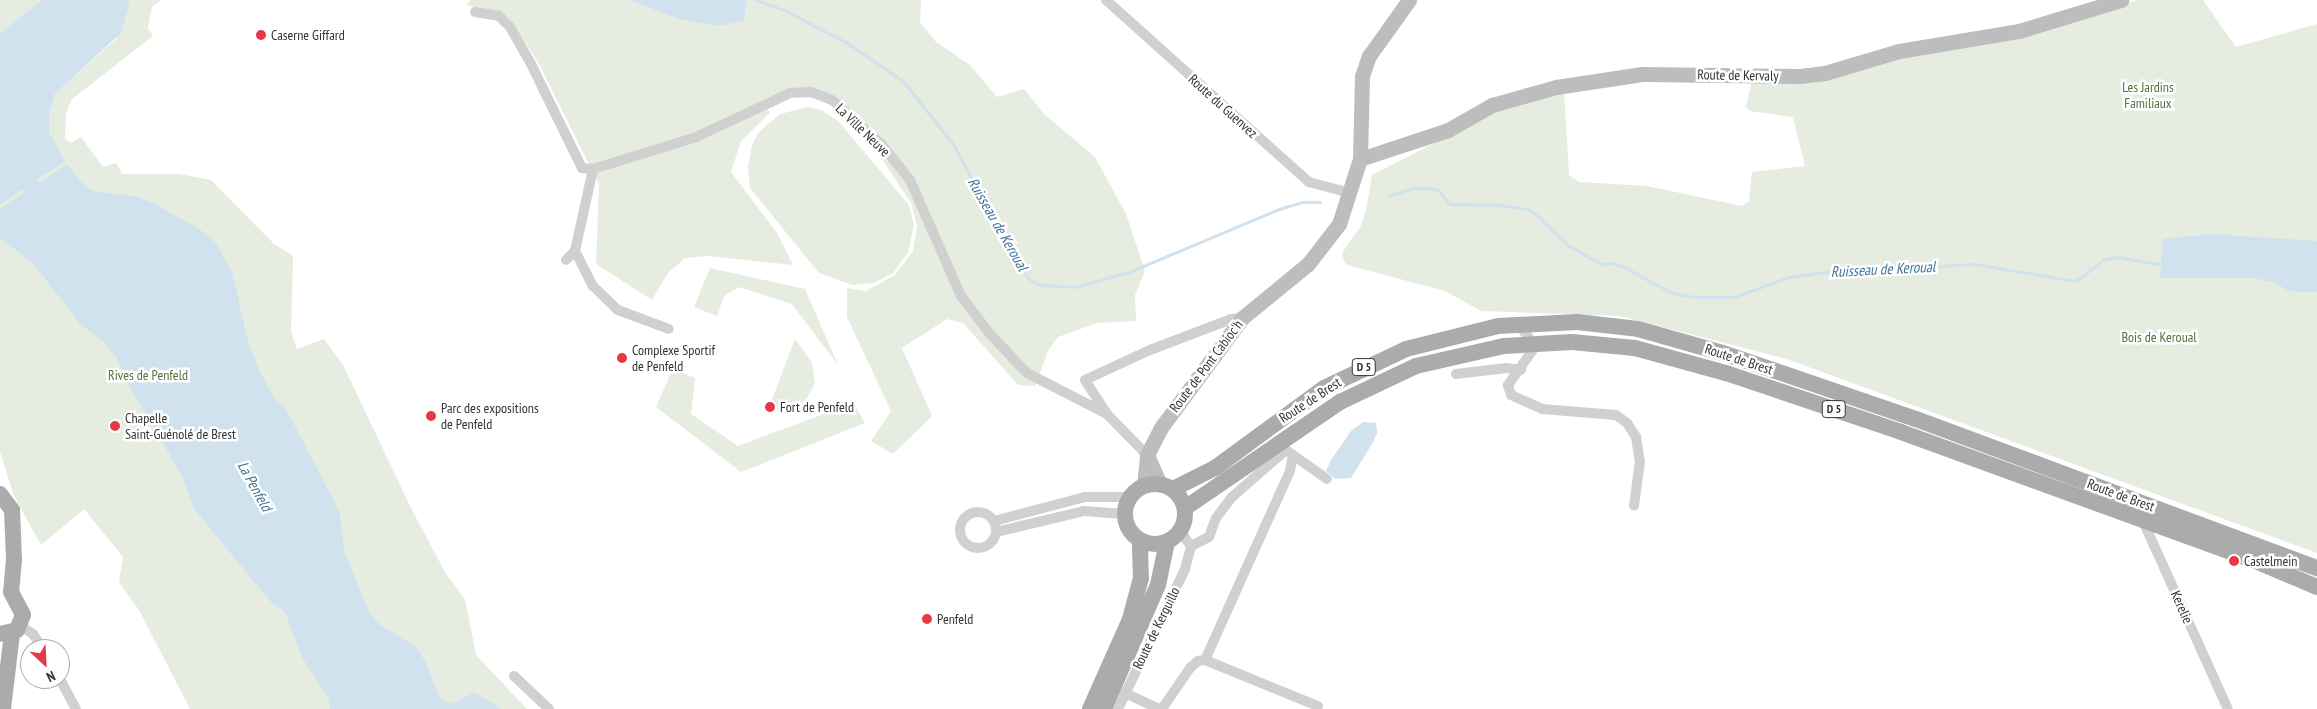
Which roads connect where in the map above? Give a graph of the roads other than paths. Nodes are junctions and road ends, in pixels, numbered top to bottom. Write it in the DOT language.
graph roads {
  1 [pos="1106,0"];
  2 [pos="1408,0"];
  3 [pos="2121,0"];
  4 [pos="475,12"];
  5 [pos="1360,159"];
  6 [pos="593,170"];
  7 [pos="1350,193"];
  8 [pos="575,250"];
  9 [pos="566,260"];
  10 [pos="1242,318"];
  11 [pos="1518,324"];
  12 [pos="669,329"];
  13 [pos="1533,343"];
  14 [pos="1521,370"];
  15 [pos="1456,374"];
  16 [pos="1107,414"];
  17 [pos="1147,455"];
  18 [pos="1292,455"];
  19 [pos="1327,479"];
  20 [pos="1144,485"];
  21 [pos="1167,486"];
  22 [pos="0,496"];
  23 [pos="1130,497"];
  24 [pos="2148,504"];
  25 [pos="1634,506"];
  26 [pos="1185,508"];
  27 [pos="1124,514"];
  28 [pos="994,521"];
  29 [pos="2143,521"];
  30 [pos="5,526"];
  31 [pos="1180,531"];
  32 [pos="996,532"];
  33 [pos="1140,540"];
  34 [pos="1166,542"];
  35 [pos="1191,546"];
  36 [pos="2317,568"];
  37 [pos="2317,588"];
  38 [pos="7,599"];
  39 [pos="11,631"];
  40 [pos="36,639"];
  41 [pos="1206,660"];
  42 [pos="514,676"];
  43 [pos="65,689"];
  44 [pos="1125,693"];
  45 [pos="1318,706"];
  46 [pos="2,709"];
  47 [pos="76,709"];
  48 [pos="549,709"];
  49 [pos="1090,709"];
  50 [pos="1104,709"];
  51 [pos="1118,709"];
  52 [pos="1161,709"];
  53 [pos="2228,709"];
  1 -- 7 [label="street, Route du Guenvez"];
  2 -- 5 [label="street, Route de Pont Cabioc'h"];
  3 -- 5 [label="street, Route de Kervaly"];
  4 -- 6 [label="street"];
  5 -- 7 [label="street, Route de Pont Cabioc'h"];
  6 -- 8 [label="street"];
  6 -- 16 [label="street, La Ville Neuve"];
  7 -- 10 [label="street, Route de Pont Cabioc'h"];
  8 -- 9 [label="street"];
  8 -- 12 [label="street"];
  10 -- 16 [label="street"];
  10 -- 17 [label="street, Route de Pont Cabioc'h"];
  11 -- 13 [label="street"];
  11 -- 21 [label="main road, Route de Brest / D 5"];
  11 -- 24 [label="main road, Route de Brest / D 5"];
  13 -- 14 [label="street"];
  13 -- 26 [label="main road, Route de Brest / D 5"];
  13 -- 29 [label="main road, Route de Brest / D 5"];
  14 -- 15 [label="street"];
  14 -- 25 [label="street"];
  16 -- 17 [label="street"];
  17 -- 20 [label="street, Route de Pont Cabioc'h"];
  17 -- 21 [label="street"];
  18 -- 19 [label="street"];
  18 -- 35 [label="street"];
  18 -- 41 [label="street"];
  20 -- 21 [label="main road"];
  20 -- 23 [label="main road"];
  21 -- 26 [label="main road"];
  22 -- 30 [label="main road"];
  23 -- 27 [label="main road"];
  23 -- 28 [label="street"];
  24 -- 29 [label="street"];
  24 -- 36 [label="main road, Route de Brest / D 5"];
  26 -- 31 [label="main road"];
  27 -- 32 [label="street"];
  27 -- 33 [label="main road"];
  28 -- 32 [label="street"];
  28 -- 32 [label="street"];
  29 -- 37 [label="main road, Route de Brest / D 5"];
  29 -- 53 [label="street, Kerelie"];
  30 -- 38 [label="main road"];
  31 -- 34 [label="main road"];
  31 -- 35 [label="street"];
  33 -- 34 [label="main road"];
  33 -- 49 [label="main road"];
  34 -- 50 [label="main road"];
  35 -- 44 [label="street, Route de Kerguillo"];
  38 -- 39 [label="main road"];
  39 -- 40 [label="street"];
  39 -- 46 [label="main road"];
  41 -- 45 [label="street"];
  41 -- 52 [label="street"];
  42 -- 48 [label="street"];
  43 -- 47 [label="street"];
  44 -- 51 [label="street, Route de Kerguillo"];
  44 -- 52 [label="street"];
}
